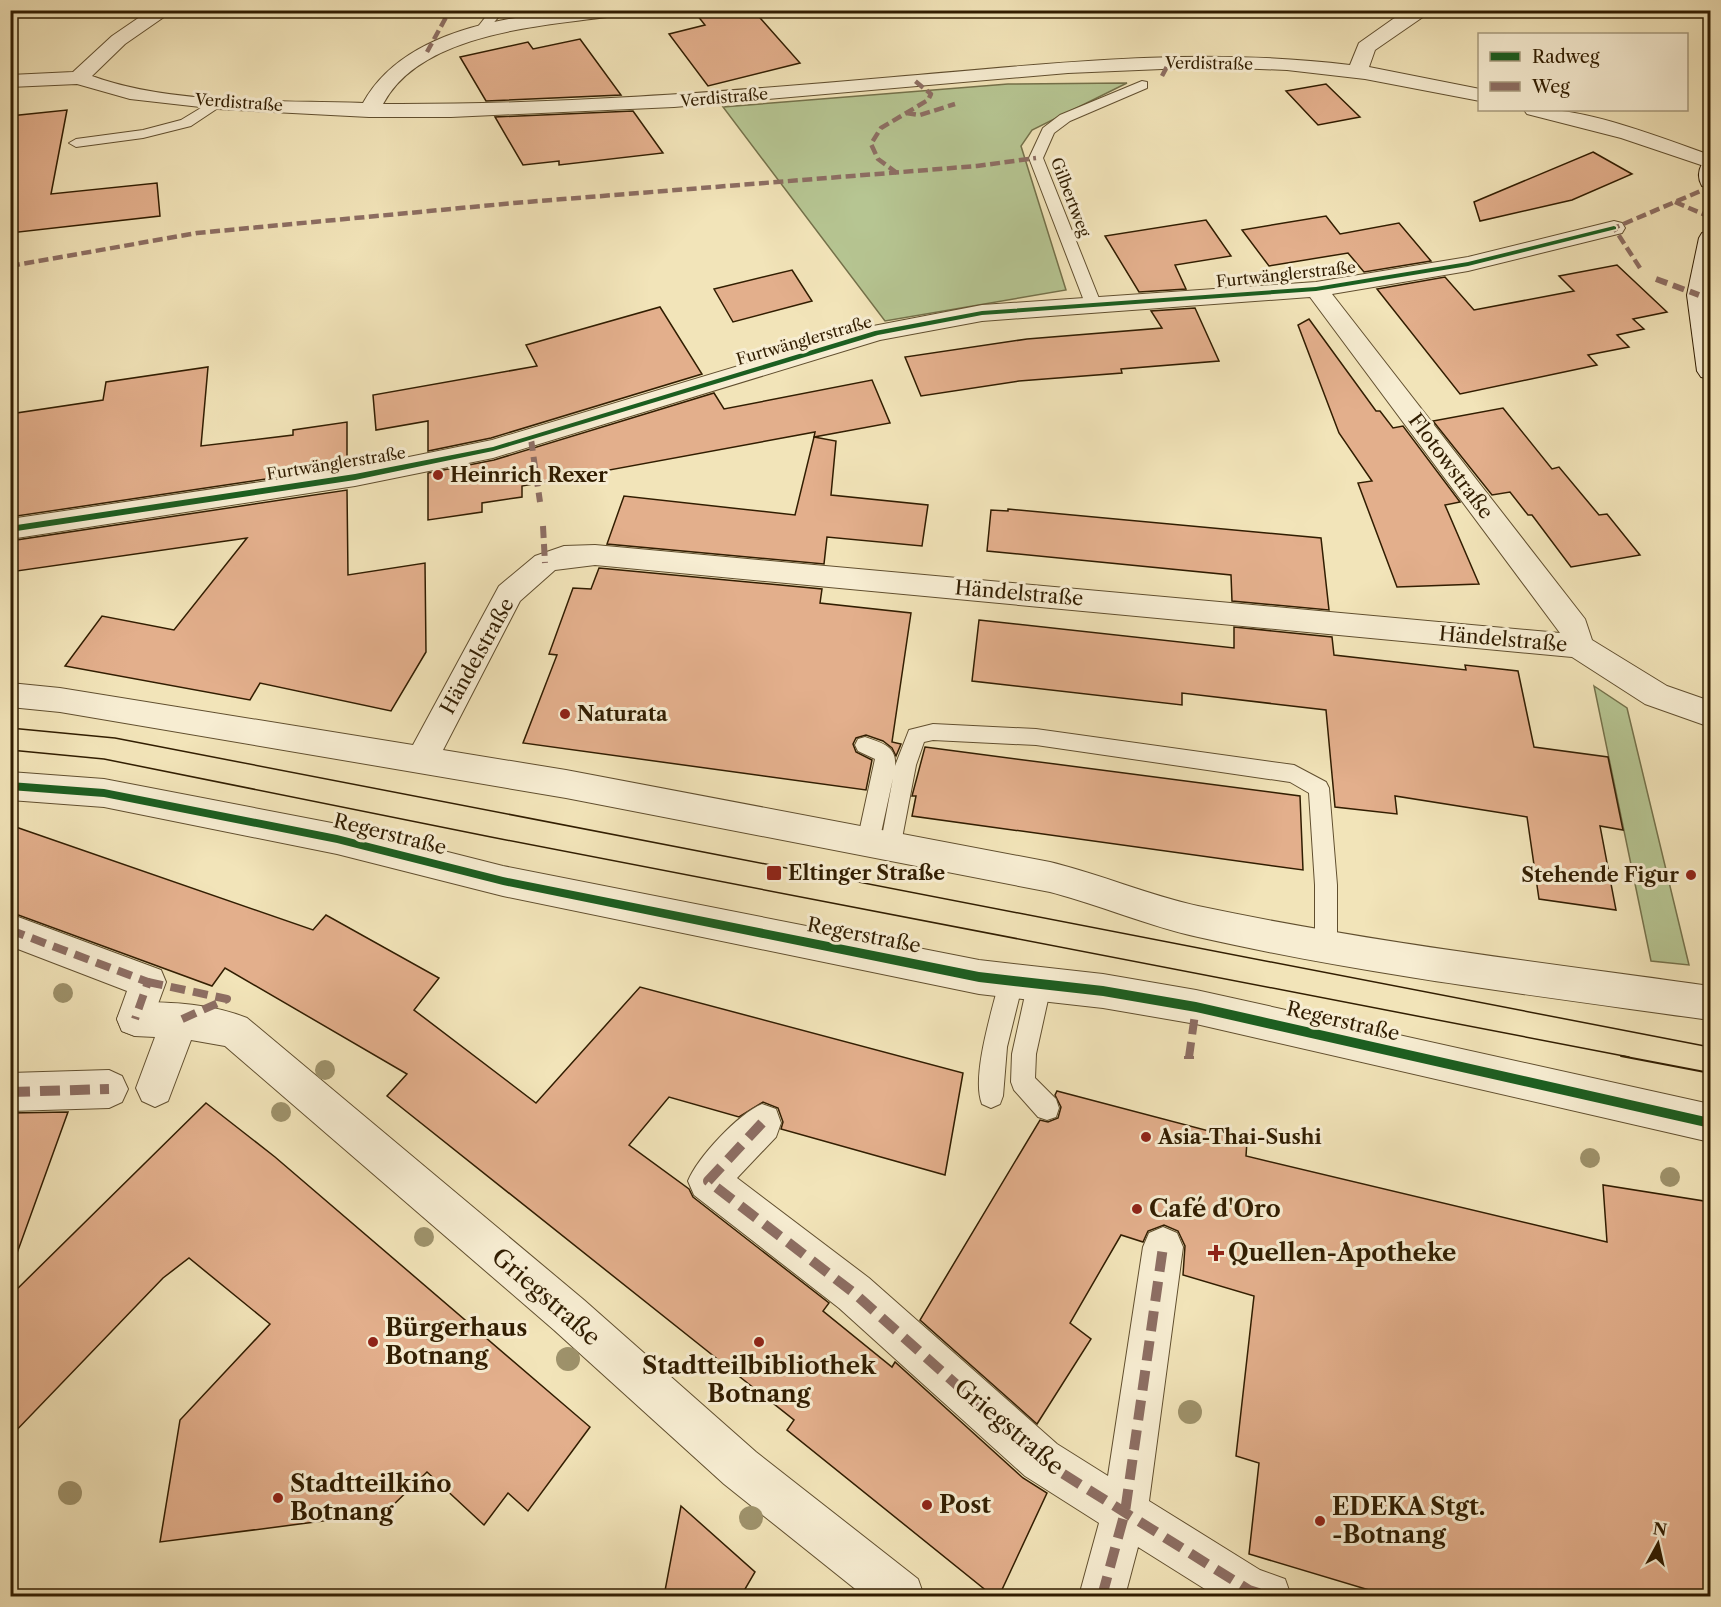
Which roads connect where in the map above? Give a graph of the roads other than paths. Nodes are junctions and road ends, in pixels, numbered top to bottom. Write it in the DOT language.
graph roads {
  1 [pos="165,10"];
  2 [pos="498,10"];
  3 [pos="614,10"];
  4 [pos="1424,10"];
  5 [pos="479,33"];
  6 [pos="1358,72"];
  7 [pos="79,78"];
  8 [pos="10,81"];
  9 [pos="1142,85"];
  10 [pos="1478,95"];
  11 [pos="219,101"];
  12 [pos="369,111"];
  13 [pos="1538,111"];
  14 [pos="76,143"];
  15 [pos="1710,162"];
  16 [pos="1710,169"];
  17 [pos="1710,182"];
  18 [pos="1614,228"];
  19 [pos="1710,238"];
  20 [pos="1316,289"];
  21 [pos="1094,306"];
  22 [pos="1710,371"];
  23 [pos="10,529"];
  24 [pos="1578,646"];
  25 [pos="10,695"];
  26 [pos="1710,714"];
  27 [pos="865,745"];
  28 [pos="422,760"];
  29 [pos="10,786"];
  30 [pos="879,844"];
  31 [pos="10,930"];
  32 [pos="1326,946"];
  33 [pos="1025,984"];
  34 [pos="1710,1003"];
  35 [pos="180,1020"];
  36 [pos="155,1088"];
  37 [pos="109,1089"];
  38 [pos="10,1092"];
  39 [pos="991,1096"];
  40 [pos="1047,1108"];
  41 [pos="762,1123"];
  42 [pos="1710,1123"];
  43 [pos="1162,1247"];
  44 [pos="1125,1512"];
  45 [pos="901,1596"];
  46 [pos="1102,1596"];
  47 [pos="1268,1596"];
  1 -- 7 [label="street"];
  2 -- 5 [label="lane"];
  3 -- 5 [label="street"];
  4 -- 6 [label="street"];
  5 -- 12 [label="street"];
  6 -- 10 [label="street, Verdistraße"];
  6 -- 12 [label="street, Verdistraße"];
  7 -- 8 [label="street"];
  7 -- 11 [label="street, Verdistraße"];
  9 -- 21 [label="lane, Gilbertweg"];
  11 -- 12 [label="street, Verdistraße"];
  11 -- 14 [label="lane"];
  13 -- 15 [label="street"];
  16 -- 17 [label="street"];
  18 -- 20 [label="street, Furtwänglerstraße"];
  19 -- 22 [label="street"];
  20 -- 21 [label="street, Furtwänglerstraße"];
  20 -- 24 [label="street, Flotowstraße"];
  21 -- 23 [label="street, Furtwänglerstraße"];
  24 -- 26 [label="street, Händelstraße"];
  24 -- 28 [label="street, Händelstraße"];
  25 -- 28 [label="street"];
  27 -- 30 [label="lane"];
  28 -- 30 [label="street"];
  29 -- 33 [label="street, Regerstraße"];
  30 -- 32 [label="street"];
  30 -- 32 [label="lane"];
  31 -- 35 [label="street, Griegstraße"];
  32 -- 34 [label="street"];
  33 -- 39 [label="lane"];
  33 -- 40 [label="lane"];
  33 -- 42 [label="street, Regerstraße"];
  35 -- 36 [label="street"];
  35 -- 45 [label="street, Griegstraße"];
  37 -- 38 [label="street"];
  41 -- 44 [label="street, Griegstraße"];
  43 -- 44 [label="street"];
  44 -- 46 [label="street"];
  44 -- 47 [label="street, Griegstraße"];
}
